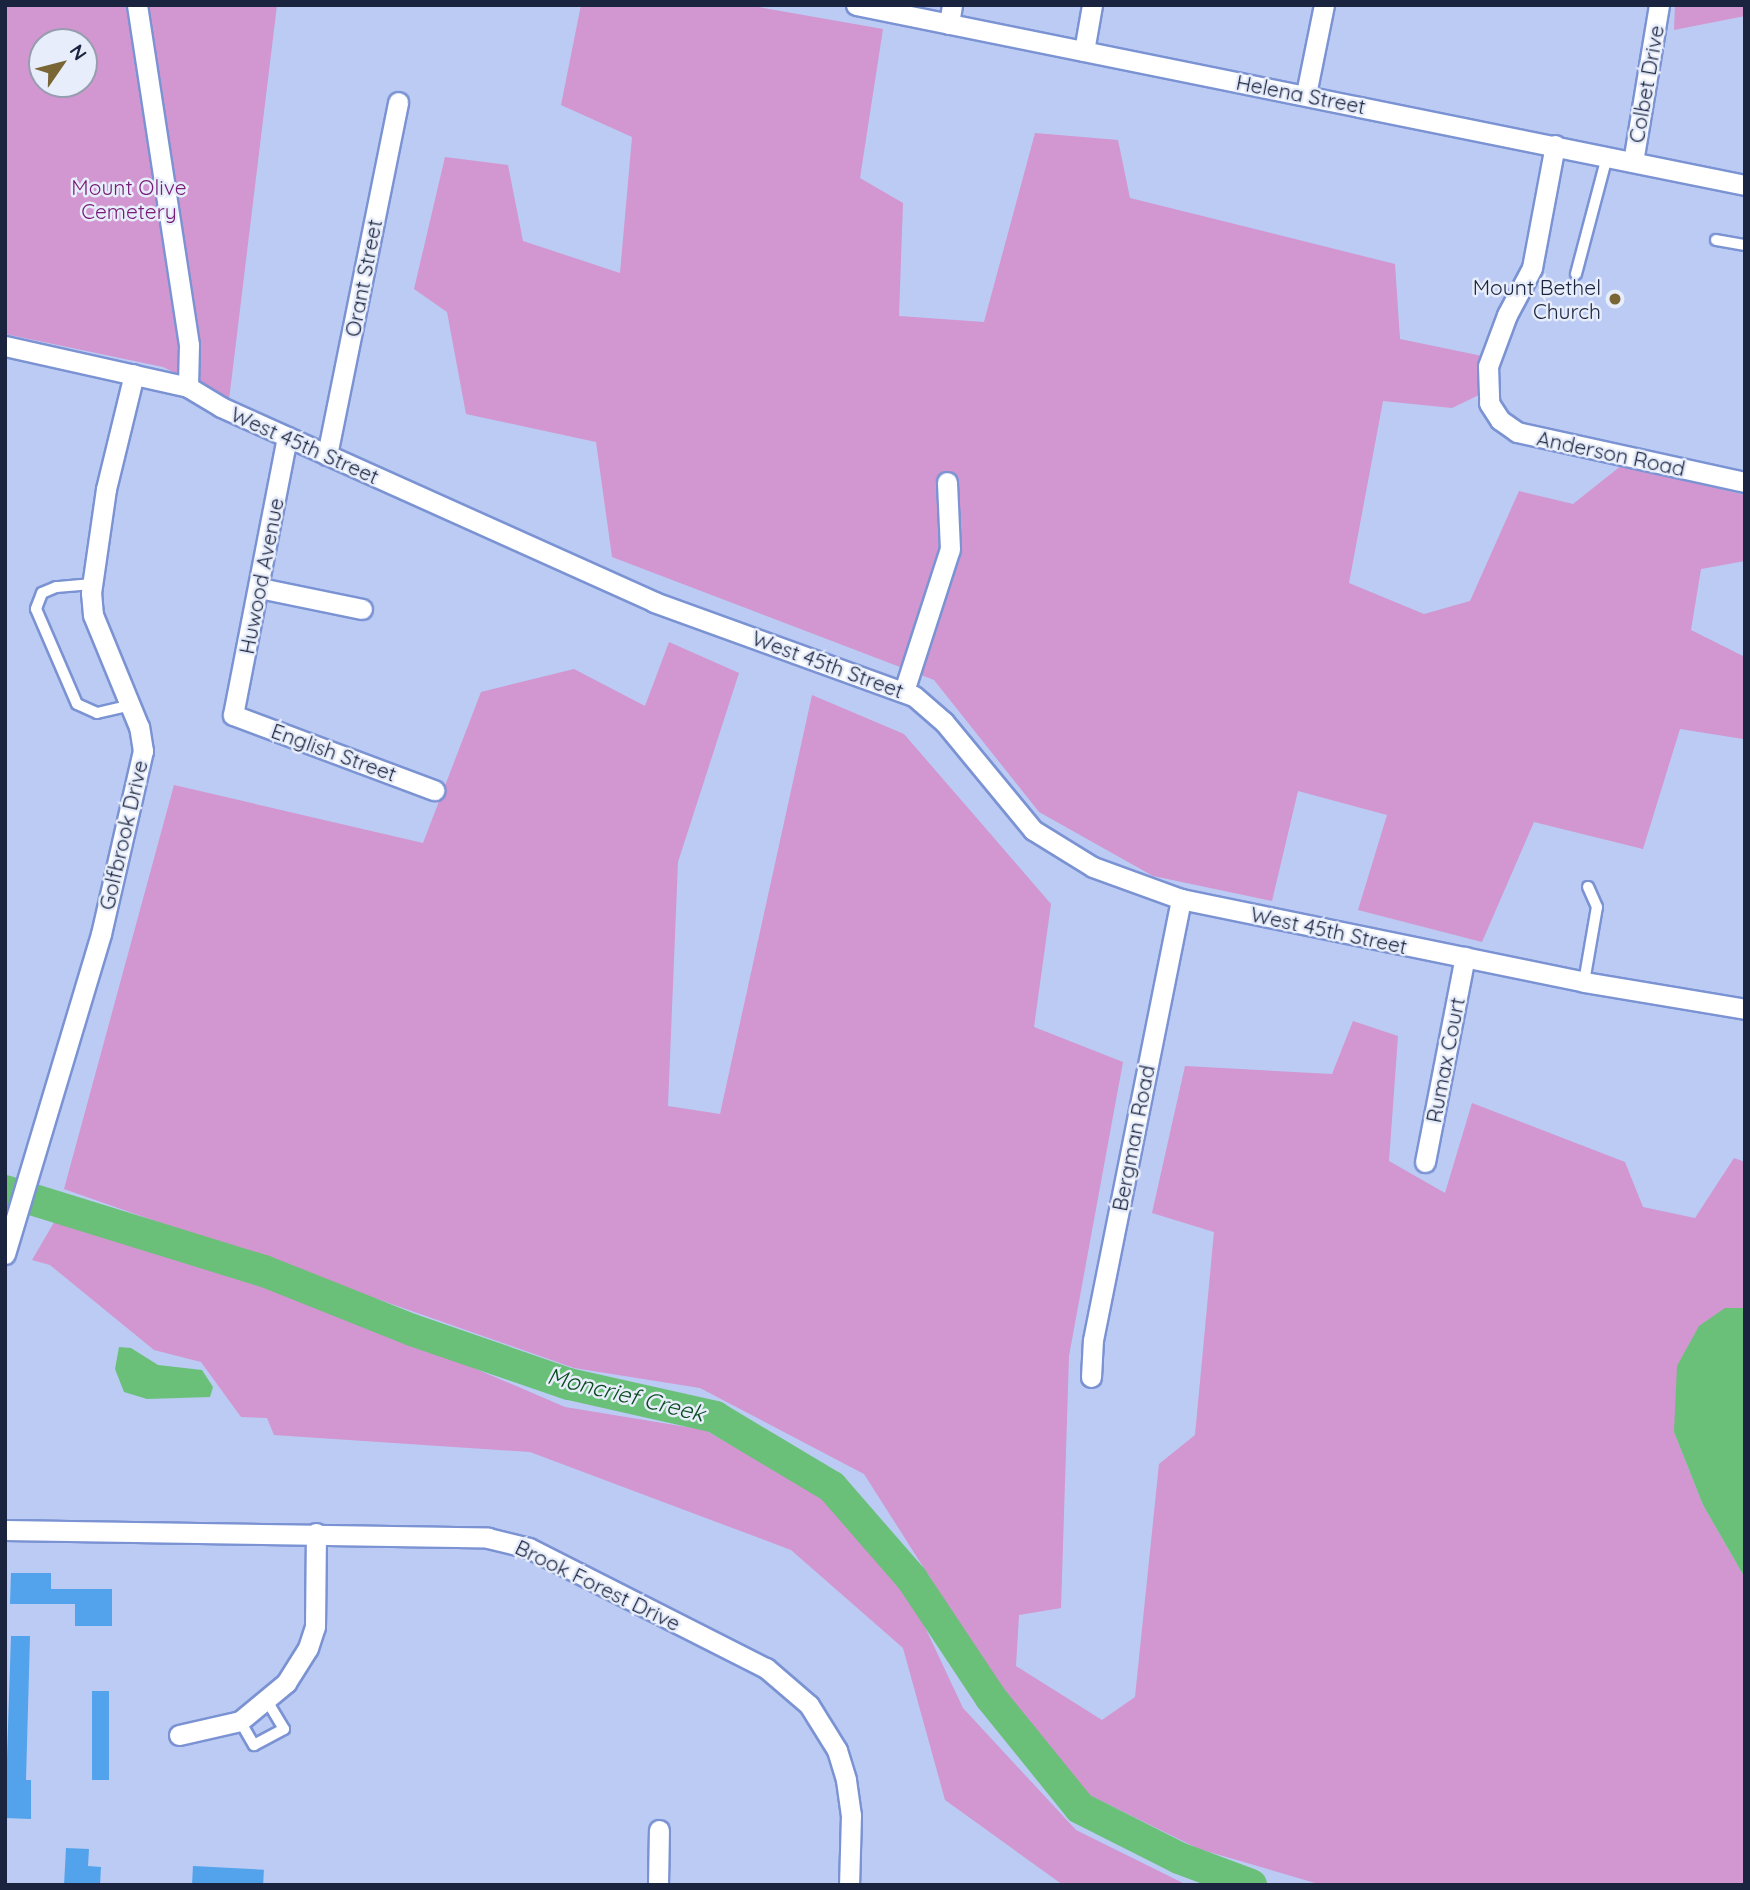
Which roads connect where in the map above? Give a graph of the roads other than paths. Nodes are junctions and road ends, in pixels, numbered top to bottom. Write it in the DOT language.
graph roads {
  1 [pos="137,5"];
  2 [pos="856,5"];
  3 [pos="1092,5"];
  4 [pos="1324,5"];
  5 [pos="1659,5"];
  6 [pos="951,15"];
  7 [pos="1084,51"];
  8 [pos="1306,93"];
  9 [pos="398,102"];
  10 [pos="1555,145"];
  11 [pos="1607,157"];
  12 [pos="1633,162"];
  13 [pos="1745,185"];
  14 [pos="1716,240"];
  15 [pos="1745,245"];
  16 [pos="1576,274"];
  17 [pos="5,346"];
  18 [pos="134,374"];
  19 [pos="188,387"];
  20 [pos="287,437"];
  21 [pos="327,455"];
  22 [pos="947,482"];
  23 [pos="1745,482"];
  24 [pos="92,584"];
  25 [pos="260,588"];
  26 [pos="362,609"];
  27 [pos="904,691"];
  28 [pos="131,705"];
  29 [pos="233,715"];
  30 [pos="434,790"];
  31 [pos="1588,887"];
  32 [pos="1181,899"];
  33 [pos="1465,957"];
  34 [pos="1584,982"];
  35 [pos="1745,1009"];
  36 [pos="1425,1162"];
  37 [pos="5,1254"];
  38 [pos="1091,1377"];
  39 [pos="5,1530"];
  40 [pos="316,1533"];
  41 [pos="267,1701"];
  42 [pos="240,1721"];
  43 [pos="179,1735"];
  44 [pos="659,1830"];
  45 [pos="658,1885"];
  46 [pos="849,1885"];
  1 -- 19 [label="street"];
  2 -- 6 [label="street, Helena Street"];
  3 -- 7 [label="street"];
  4 -- 8 [label="street"];
  5 -- 12 [label="street, Colbet Drive"];
  6 -- 7 [label="street, Helena Street"];
  7 -- 8 [label="street, Helena Street"];
  8 -- 10 [label="street, Helena Street"];
  9 -- 21 [label="street, Orant Street"];
  10 -- 11 [label="street, Helena Street"];
  10 -- 23 [label="street, Anderson Road"];
  11 -- 12 [label="street, Helena Street"];
  11 -- 16 [label="lane"];
  12 -- 13 [label="street, Helena Street"];
  14 -- 15 [label="lane"];
  17 -- 18 [label="street, West 45th Street"];
  18 -- 19 [label="street, West 45th Street"];
  18 -- 24 [label="street, Golfbrook Drive"];
  19 -- 20 [label="street, West 45th Street"];
  20 -- 21 [label="street, West 45th Street"];
  20 -- 25 [label="street, Huwood Avenue"];
  21 -- 27 [label="street, West 45th Street"];
  22 -- 27 [label="street"];
  24 -- 28 [label="street, Golfbrook Drive"];
  24 -- 28 [label="lane"];
  25 -- 26 [label="street"];
  25 -- 29 [label="street, Huwood Avenue"];
  27 -- 32 [label="street, West 45th Street"];
  28 -- 37 [label="street, Golfbrook Drive"];
  29 -- 30 [label="street, English Street"];
  31 -- 34 [label="lane"];
  32 -- 33 [label="street, West 45th Street"];
  32 -- 38 [label="street, Bergman Road"];
  33 -- 34 [label="street, West 45th Street"];
  33 -- 36 [label="street, Rumax Court"];
  34 -- 35 [label="street, West 45th Street"];
  39 -- 40 [label="street, Brook Forest Drive"];
  40 -- 41 [label="street"];
  40 -- 46 [label="street, Brook Forest Drive"];
  41 -- 42 [label="street"];
  41 -- 42 [label="lane"];
  42 -- 43 [label="street"];
  44 -- 45 [label="street"];
}
